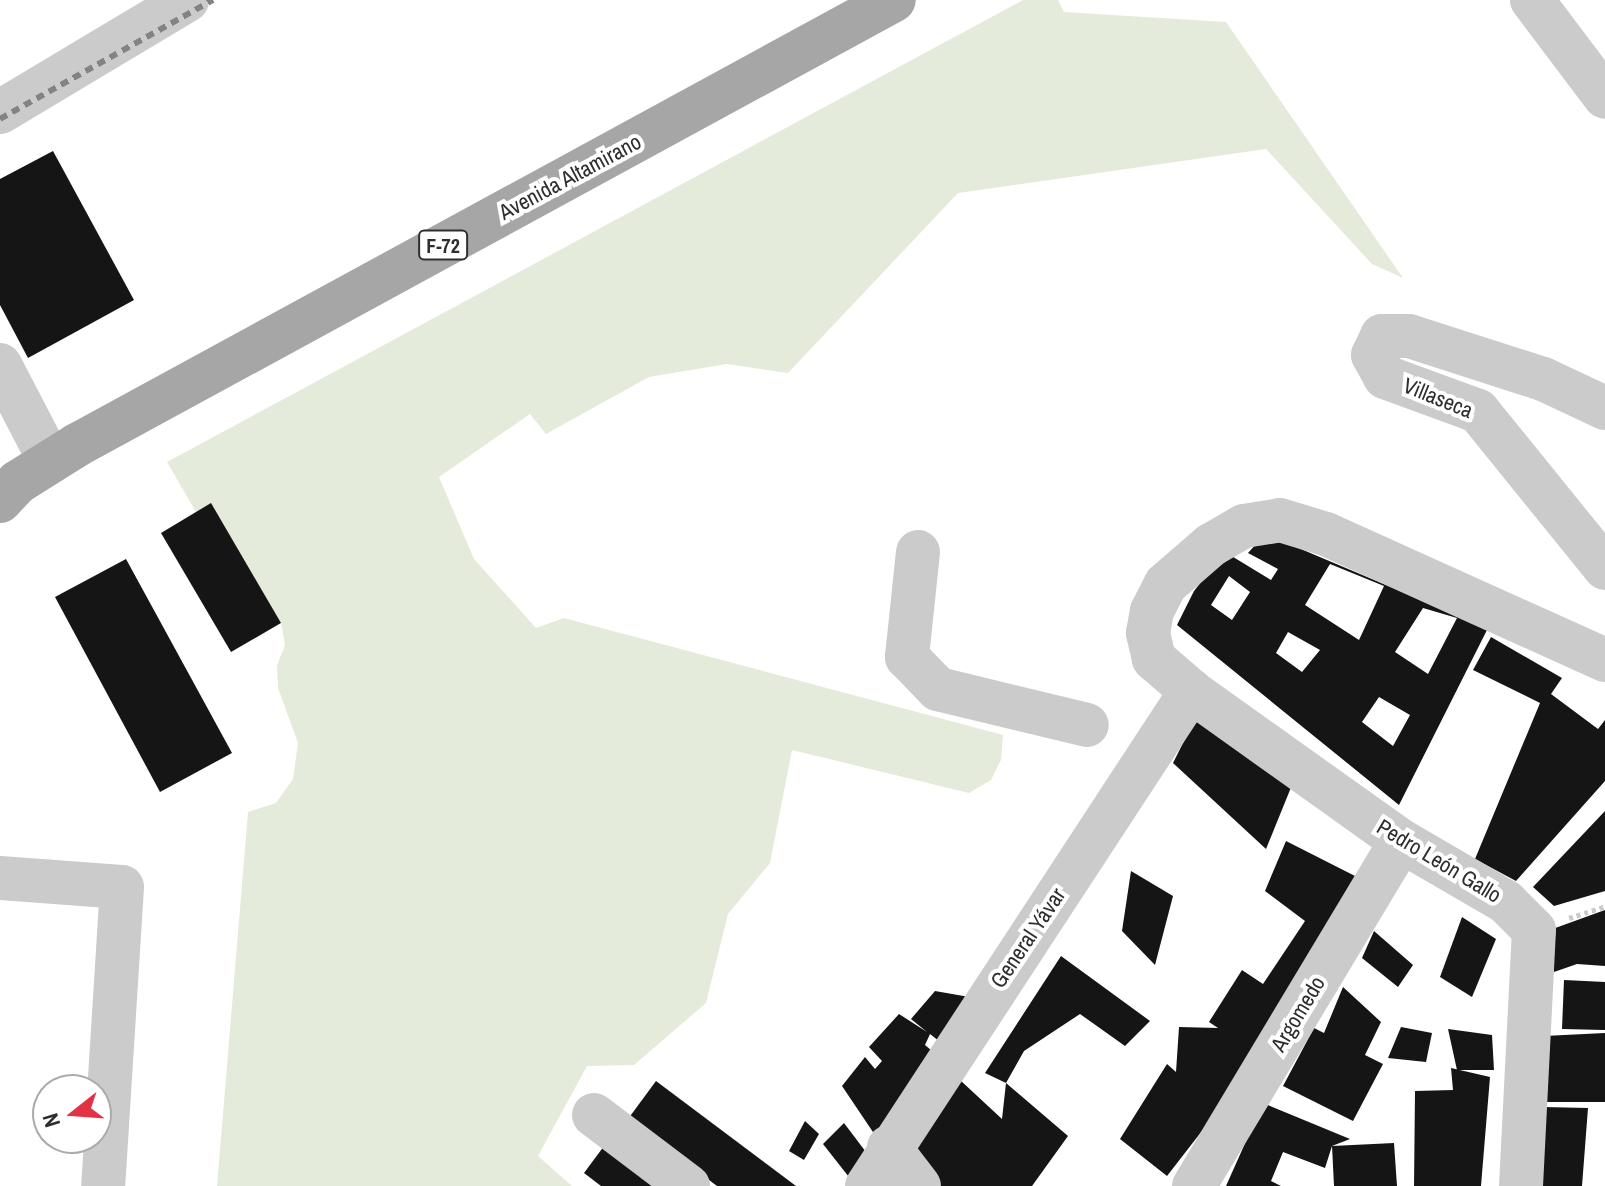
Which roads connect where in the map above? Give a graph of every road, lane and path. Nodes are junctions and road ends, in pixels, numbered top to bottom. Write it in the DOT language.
graph roads {
  1 [pos="187,0"];
  2 [pos="894,0"];
  3 [pos="1532,0"];
  4 [pos="1605,97"];
  5 [pos="0,112"];
  6 [pos="0,365"];
  7 [pos="1605,408"];
  8 [pos="50,461"];
  9 [pos="0,501"];
  10 [pos="918,552"];
  11 [pos="1605,568"];
  12 [pos="1605,660"];
  13 [pos="1191,691"];
  14 [pos="1087,725"];
  15 [pos="1401,841"];
  16 [pos="0,878"];
  17 [pos="594,1115"];
  18 [pos="889,1147"];
  19 [pos="103,1186"];
  20 [pos="688,1186"];
  21 [pos="867,1186"];
  22 [pos="919,1186"];
  23 [pos="1194,1186"];
  24 [pos="1521,1186"];
  1 -- 5 [label="street"];
  2 -- 8 [label="main road, Avenida Altamirano / F-72"];
  3 -- 4 [label="street"];
  6 -- 8 [label="street"];
  7 -- 11 [label="street, Villaseca"];
  8 -- 9 [label="main road, Avenida Altamirano / F-72"];
  10 -- 14 [label="street"];
  12 -- 13 [label="street, Pedro León Gallo"];
  13 -- 15 [label="street, Pedro León Gallo"];
  13 -- 18 [label="street, General Yávar"];
  15 -- 23 [label="street, Argomedo"];
  15 -- 24 [label="street, Pedro León Gallo"];
  16 -- 19 [label="street"];
  17 -- 20 [label="street"];
  18 -- 21 [label="street, General Yávar"];
  18 -- 22 [label="street"];
}
